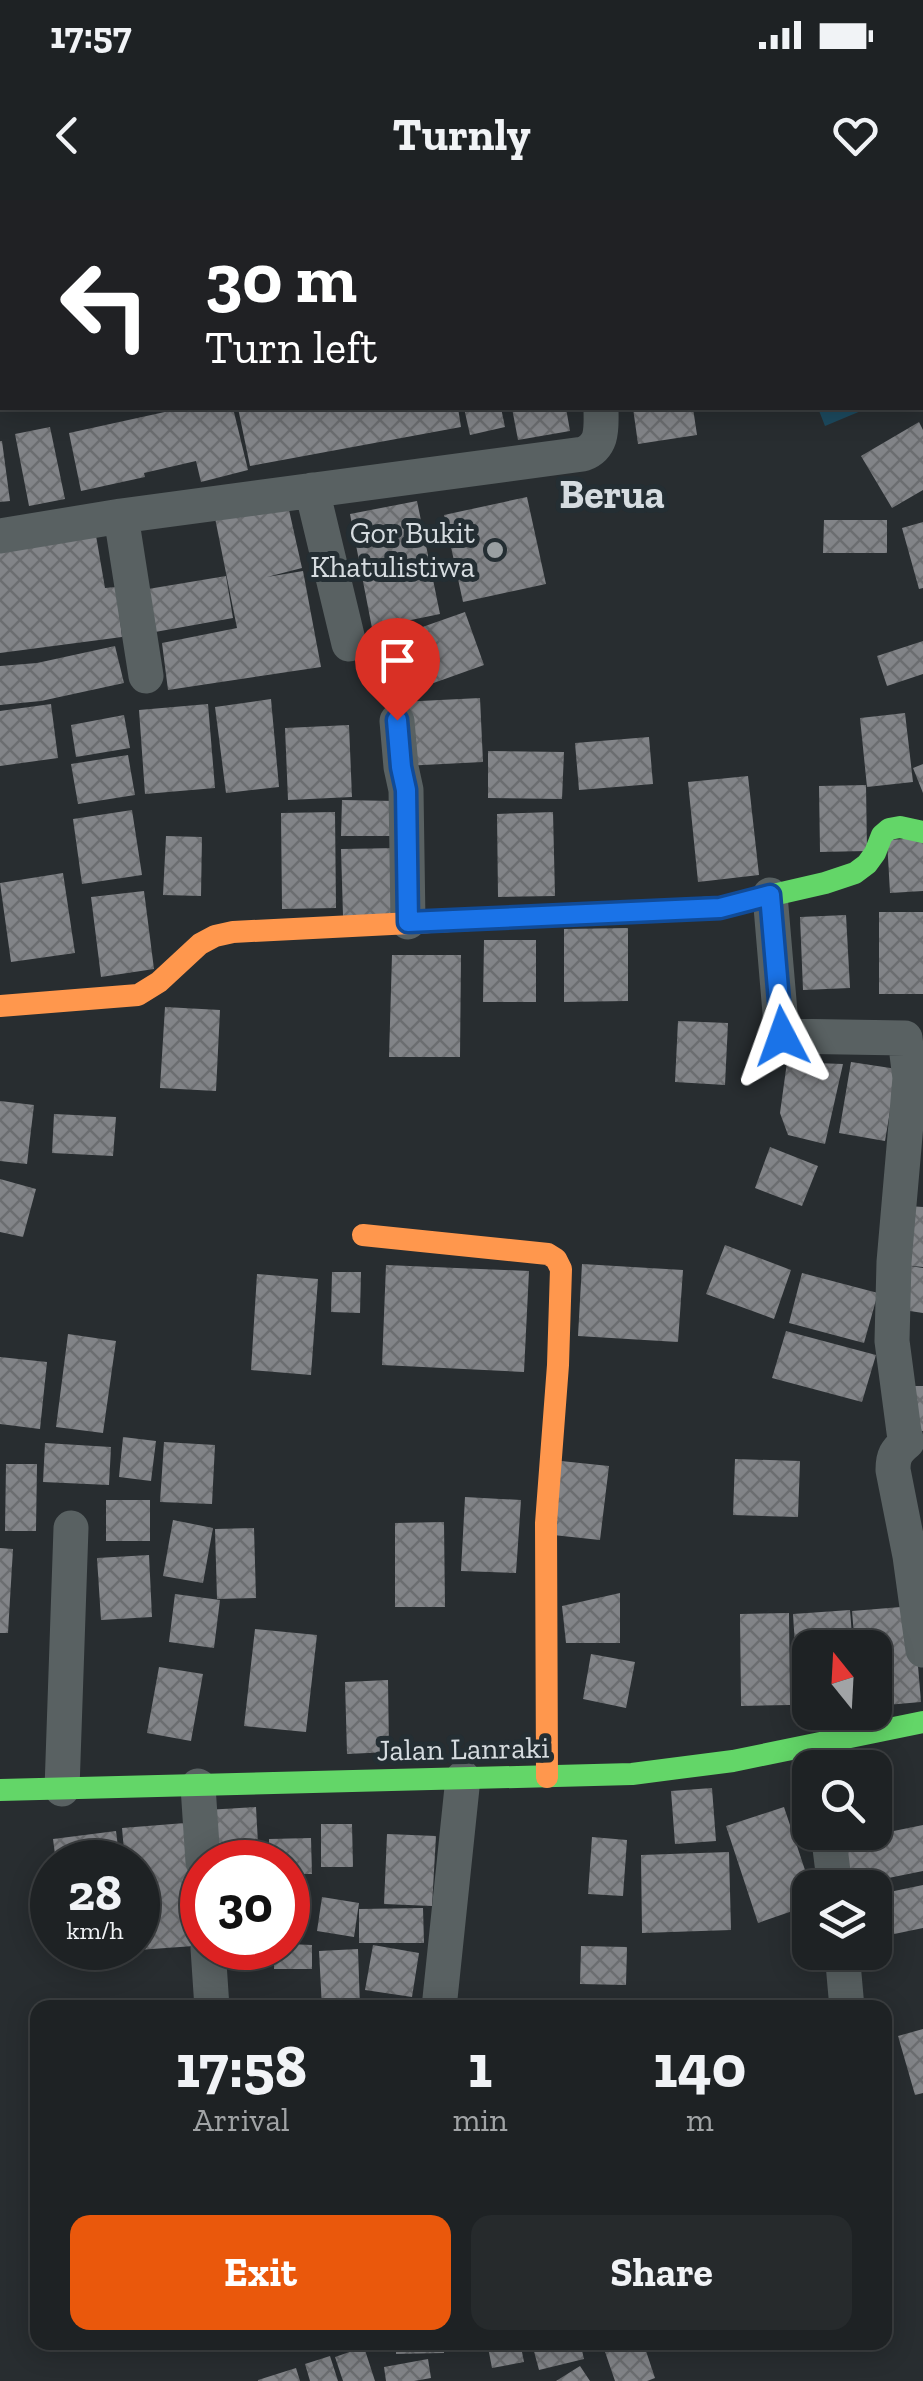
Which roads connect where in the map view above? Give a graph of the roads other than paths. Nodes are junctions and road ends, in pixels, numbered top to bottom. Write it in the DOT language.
graph roads {
  1 [pos="601,410"];
  2 [pos="312,490"];
  3 [pos="121,516"];
  4 [pos="0,536"];
  5 [pos="349,644"];
  6 [pos="146,676"];
  7 [pos="397,720"];
  8 [pos="923,832"];
  9 [pos="770,895"];
  10 [pos="408,922"];
  11 [pos="0,1006"];
  12 [pos="912,1186"];
  13 [pos="363,1235"];
  14 [pos="915,1446"];
  15 [pos="71,1528"];
  16 [pos="923,1650"];
  17 [pos="923,1722"];
  18 [pos="837,1750"];
  19 [pos="792,1758"];
  20 [pos="547,1777"];
  21 [pos="464,1778"];
  22 [pos="198,1786"];
  23 [pos="62,1788"];
  24 [pos="0,1790"];
  25 [pos="202,1840"];
  26 [pos="209,1970"];
  27 [pos="844,1970"];
  28 [pos="211,2000"];
  29 [pos="440,2000"];
  30 [pos="846,2000"];
  1 -- 2 [label="street"];
  2 -- 3 [label="street"];
  2 -- 5 [label="street"];
  3 -- 4 [label="street"];
  3 -- 6 [label="street"];
  7 -- 10 [label="street"];
  8 -- 9 [label="street"];
  9 -- 10 [label="street"];
  9 -- 12 [label="street"];
  10 -- 11 [label="street"];
  12 -- 14 [label="street"];
  13 -- 20 [label="street"];
  14 -- 16 [label="street"];
  15 -- 23 [label="street"];
  17 -- 18 [label="street, Jalan Lanraki"];
  19 -- 20 [label="street, Jalan Lanraki"];
  20 -- 21 [label="street, Jalan Lanraki"];
  21 -- 22 [label="street, Jalan Lanraki"];
  21 -- 29 [label="street"];
  22 -- 23 [label="street, Jalan Lanraki"];
  22 -- 25 [label="street"];
  23 -- 24 [label="street, Jalan Lanraki"];
  26 -- 28 [label="street"];
  27 -- 30 [label="street"];
}
